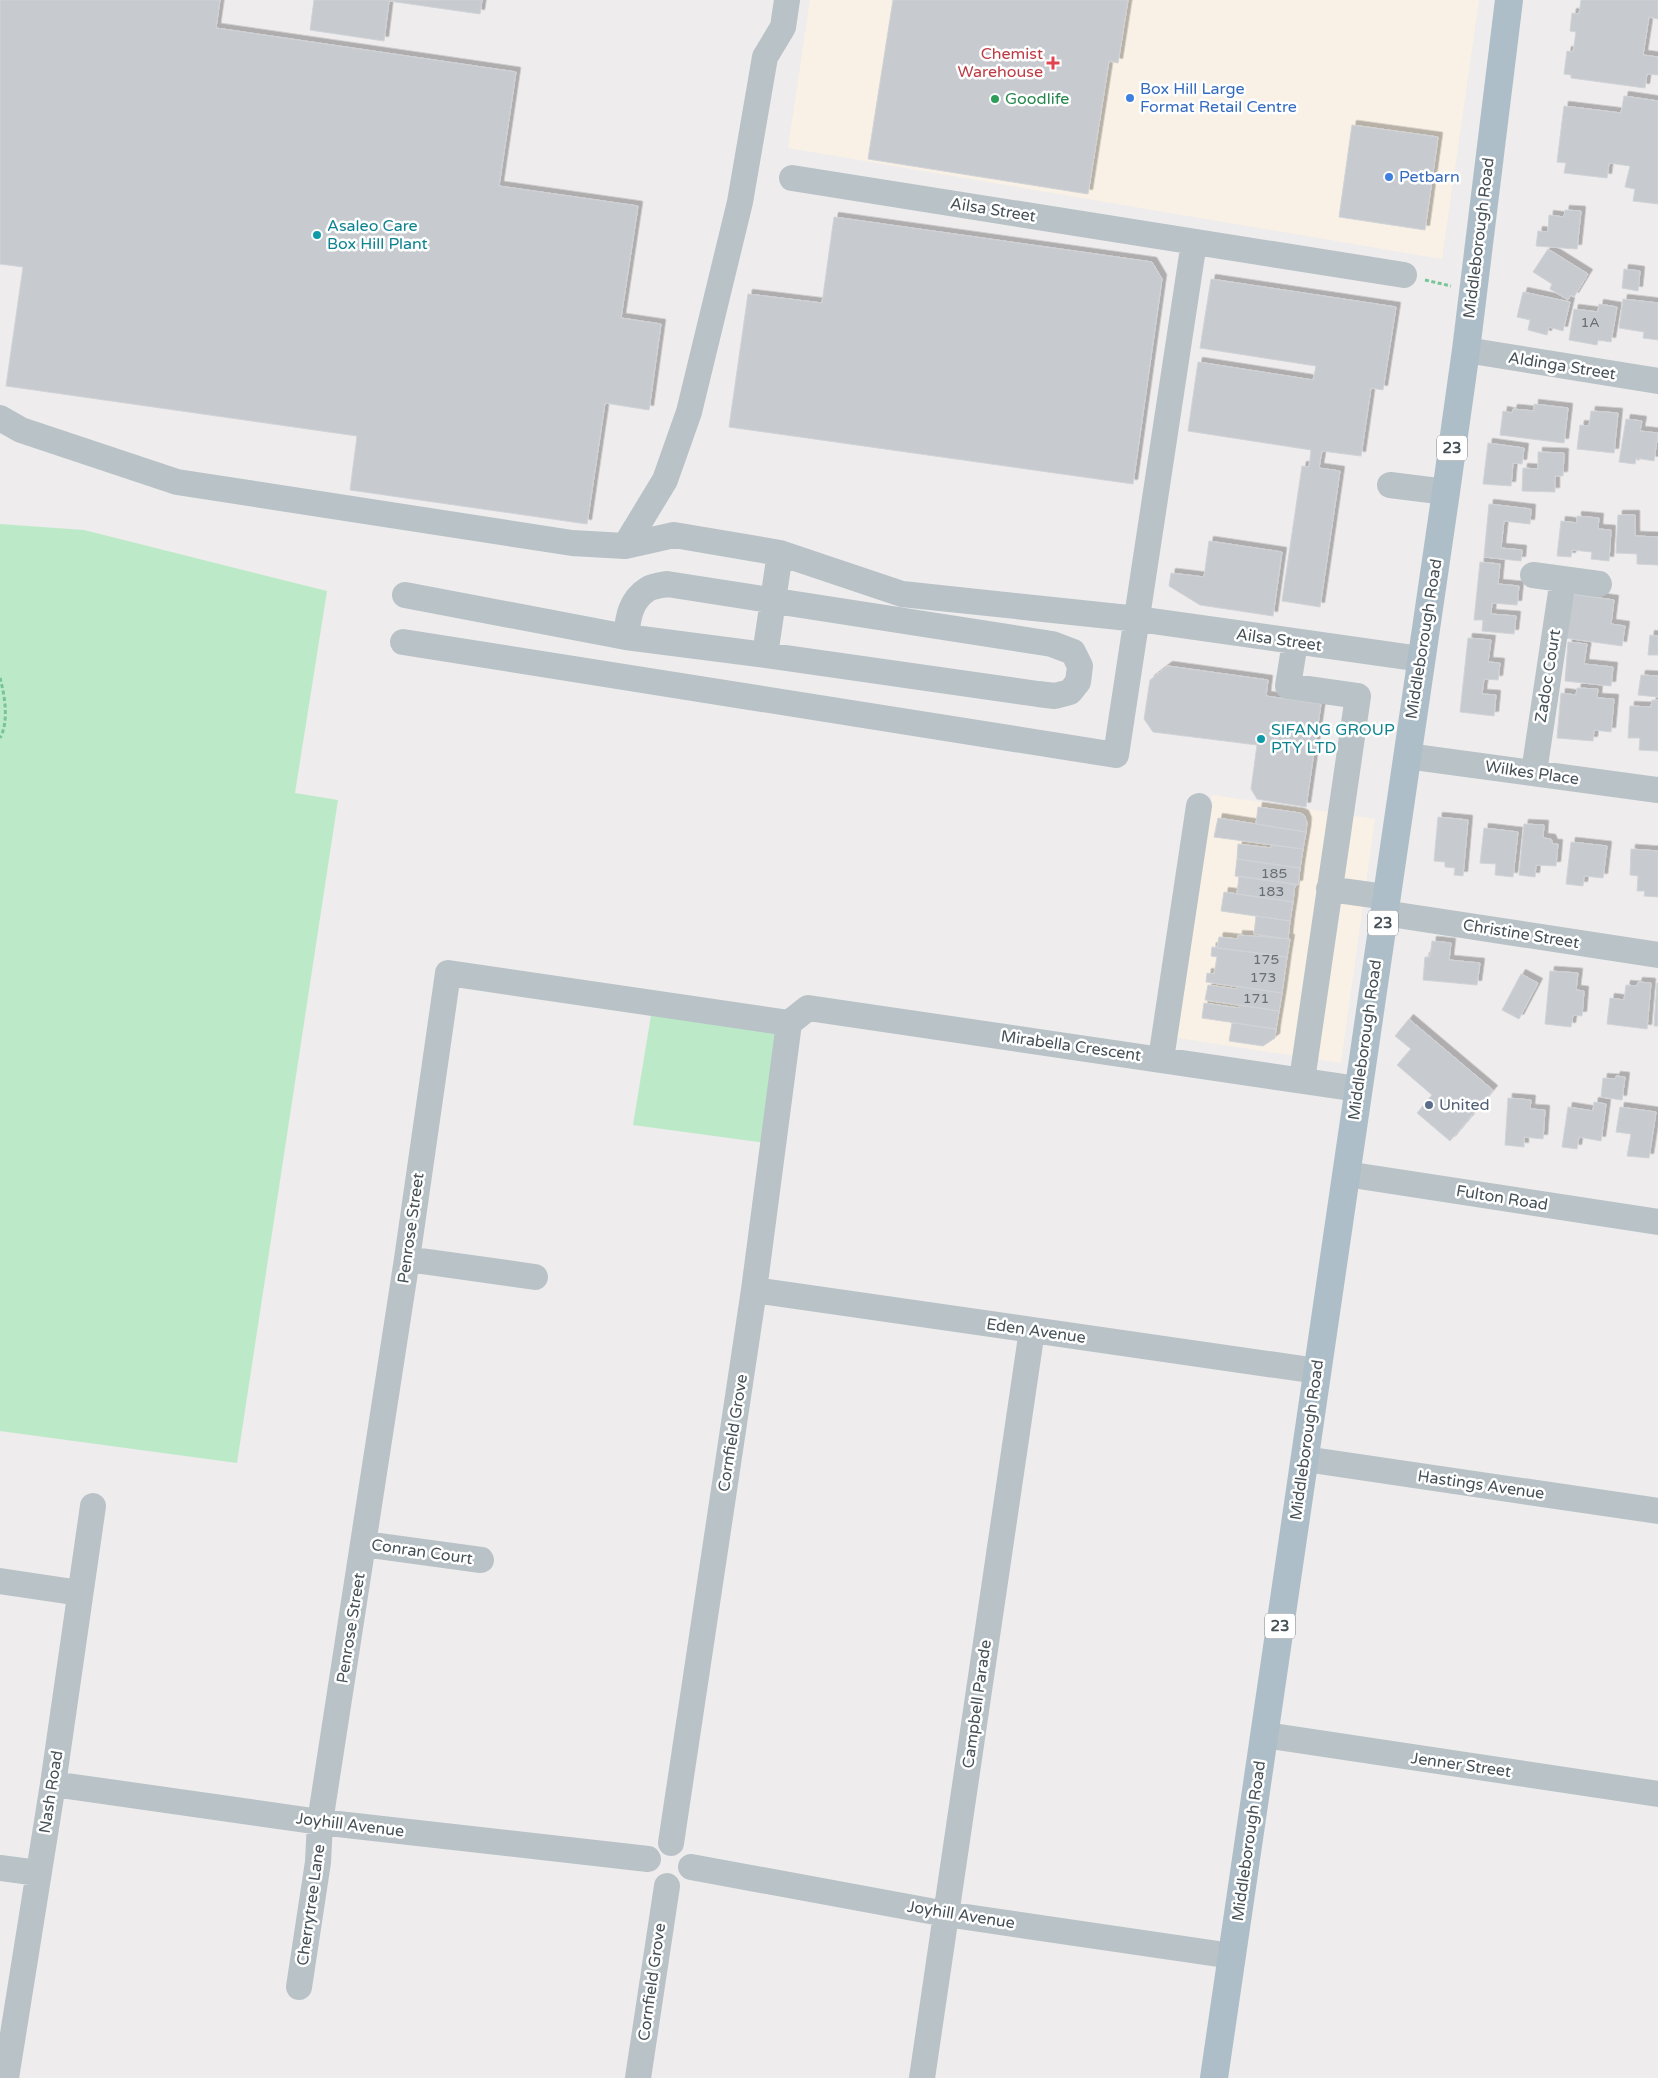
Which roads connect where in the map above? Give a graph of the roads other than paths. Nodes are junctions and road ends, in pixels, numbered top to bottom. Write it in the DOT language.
graph roads {
  1 [pos="787,0"];
  2 [pos="1508,0"];
  3 [pos="792,178"];
  4 [pos="1194,242"];
  5 [pos="1404,276"];
  6 [pos="1466,350"];
  7 [pos="1658,381"];
  8 [pos="0,418"];
  9 [pos="1390,485"];
  10 [pos="1446,492"];
  11 [pos="625,546"];
  12 [pos="780,553"];
  13 [pos="1533,575"];
  14 [pos="1563,579"];
  15 [pos="1599,584"];
  16 [pos="405,595"];
  17 [pos="772,601"];
  18 [pos="1138,619"];
  19 [pos="626,637"];
  20 [pos="403,642"];
  21 [pos="1295,642"];
  22 [pos="765,654"];
  23 [pos="1421,659"];
  24 [pos="1406,756"];
  25 [pos="1534,772"];
  26 [pos="1658,790"];
  27 [pos="1199,806"];
  28 [pos="1330,890"];
  29 [pos="1385,905"];
  30 [pos="1658,954"];
  31 [pos="789,1023"];
  32 [pos="1162,1059"];
  33 [pos="1302,1080"];
  34 [pos="1358,1089"];
  35 [pos="1346,1174"];
  36 [pos="1658,1222"];
  37 [pos="407,1259"];
  38 [pos="535,1277"];
  39 [pos="754,1290"];
  40 [pos="1032,1330"];
  41 [pos="1317,1371"];
  42 [pos="1305,1459"];
  43 [pos="93,1506"];
  44 [pos="1658,1511"];
  45 [pos="364,1544"];
  46 [pos="481,1560"];
  47 [pos="0,1581"];
  48 [pos="80,1593"];
  49 [pos="1265,1736"];
  50 [pos="53,1784"];
  51 [pos="1658,1794"];
  52 [pos="320,1822"];
  53 [pos="671,1842"];
  54 [pos="648,1859"];
  55 [pos="691,1867"];
  56 [pos="0,1868"];
  57 [pos="38,1873"];
  58 [pos="667,1886"];
  59 [pos="946,1914"];
  60 [pos="1232,1956"];
  61 [pos="299,1987"];
  62 [pos="6,2078"];
  63 [pos="638,2078"];
  64 [pos="922,2078"];
  65 [pos="1214,2078"];
  1 -- 11 [label="street"];
  2 -- 6 [label="main road, Middleborough Road / 23"];
  3 -- 4 [label="street, Ailsa Street"];
  4 -- 5 [label="street, Ailsa Street"];
  4 -- 18 [label="street"];
  6 -- 7 [label="street, Aldinga Street"];
  6 -- 10 [label="main road, Middleborough Road / 23"];
  8 -- 11 [label="street, Ailsa Street"];
  9 -- 10 [label="street"];
  10 -- 23 [label="main road, Middleborough Road / 23"];
  11 -- 12 [label="street, Ailsa Street"];
  12 -- 17 [label="street"];
  12 -- 18 [label="street, Ailsa Street"];
  13 -- 14 [label="street"];
  14 -- 15 [label="street"];
  14 -- 25 [label="street, Zadoc Court"];
  16 -- 19 [label="street"];
  17 -- 19 [label="street"];
  17 -- 22 [label="street"];
  17 -- 22 [label="street"];
  18 -- 20 [label="street"];
  18 -- 21 [label="street, Ailsa Street"];
  19 -- 22 [label="street"];
  21 -- 23 [label="street, Ailsa Street"];
  21 -- 28 [label="street"];
  23 -- 24 [label="main road, Middleborough Road / 23"];
  24 -- 25 [label="street, Wilkes Place"];
  24 -- 29 [label="main road, Middleborough Road / 23"];
  25 -- 26 [label="street, Wilkes Place"];
  27 -- 32 [label="street"];
  28 -- 29 [label="street, Christine Street"];
  28 -- 33 [label="street"];
  29 -- 30 [label="street, Christine Street"];
  29 -- 34 [label="main road, Middleborough Road / 23"];
  31 -- 32 [label="street, Mirabella Crescent"];
  31 -- 37 [label="street, Penrose Street"];
  31 -- 39 [label="street, Cornfield Grove"];
  32 -- 33 [label="street, Mirabella Crescent"];
  33 -- 34 [label="street, Mirabella Crescent"];
  34 -- 35 [label="main road, Middleborough Road / 23"];
  35 -- 36 [label="street, Fulton Road"];
  35 -- 41 [label="main road, Middleborough Road / 23"];
  37 -- 38 [label="street"];
  37 -- 45 [label="street, Penrose Street"];
  39 -- 40 [label="street, Eden Avenue"];
  39 -- 53 [label="street, Cornfield Grove"];
  40 -- 41 [label="street, Eden Avenue"];
  40 -- 59 [label="street, Campbell Parade"];
  41 -- 42 [label="main road, Middleborough Road / 23"];
  42 -- 44 [label="street, Hastings Avenue"];
  42 -- 49 [label="main road, Middleborough Road / 23"];
  43 -- 48 [label="street, Nash Road"];
  45 -- 46 [label="street, Conran Court"];
  45 -- 52 [label="street, Penrose Street"];
  47 -- 48 [label="street"];
  48 -- 50 [label="street, Nash Road"];
  49 -- 51 [label="street, Jenner Street"];
  49 -- 60 [label="main road, Middleborough Road / 23"];
  50 -- 52 [label="street, Joyhill Avenue"];
  50 -- 57 [label="street, Nash Road"];
  52 -- 54 [label="street, Joyhill Avenue"];
  52 -- 61 [label="street, Cherrytree Lane"];
  53 -- 54 [label="street"];
  53 -- 55 [label="street"];
  54 -- 58 [label="street"];
  55 -- 58 [label="street"];
  55 -- 59 [label="street, Joyhill Avenue"];
  56 -- 57 [label="street"];
  57 -- 62 [label="street, Nash Road"];
  58 -- 63 [label="street, Cornfield Grove"];
  59 -- 60 [label="street, Joyhill Avenue"];
  59 -- 64 [label="street, Campbell Parade"];
  60 -- 65 [label="main road, Middleborough Road / 23"];
}
